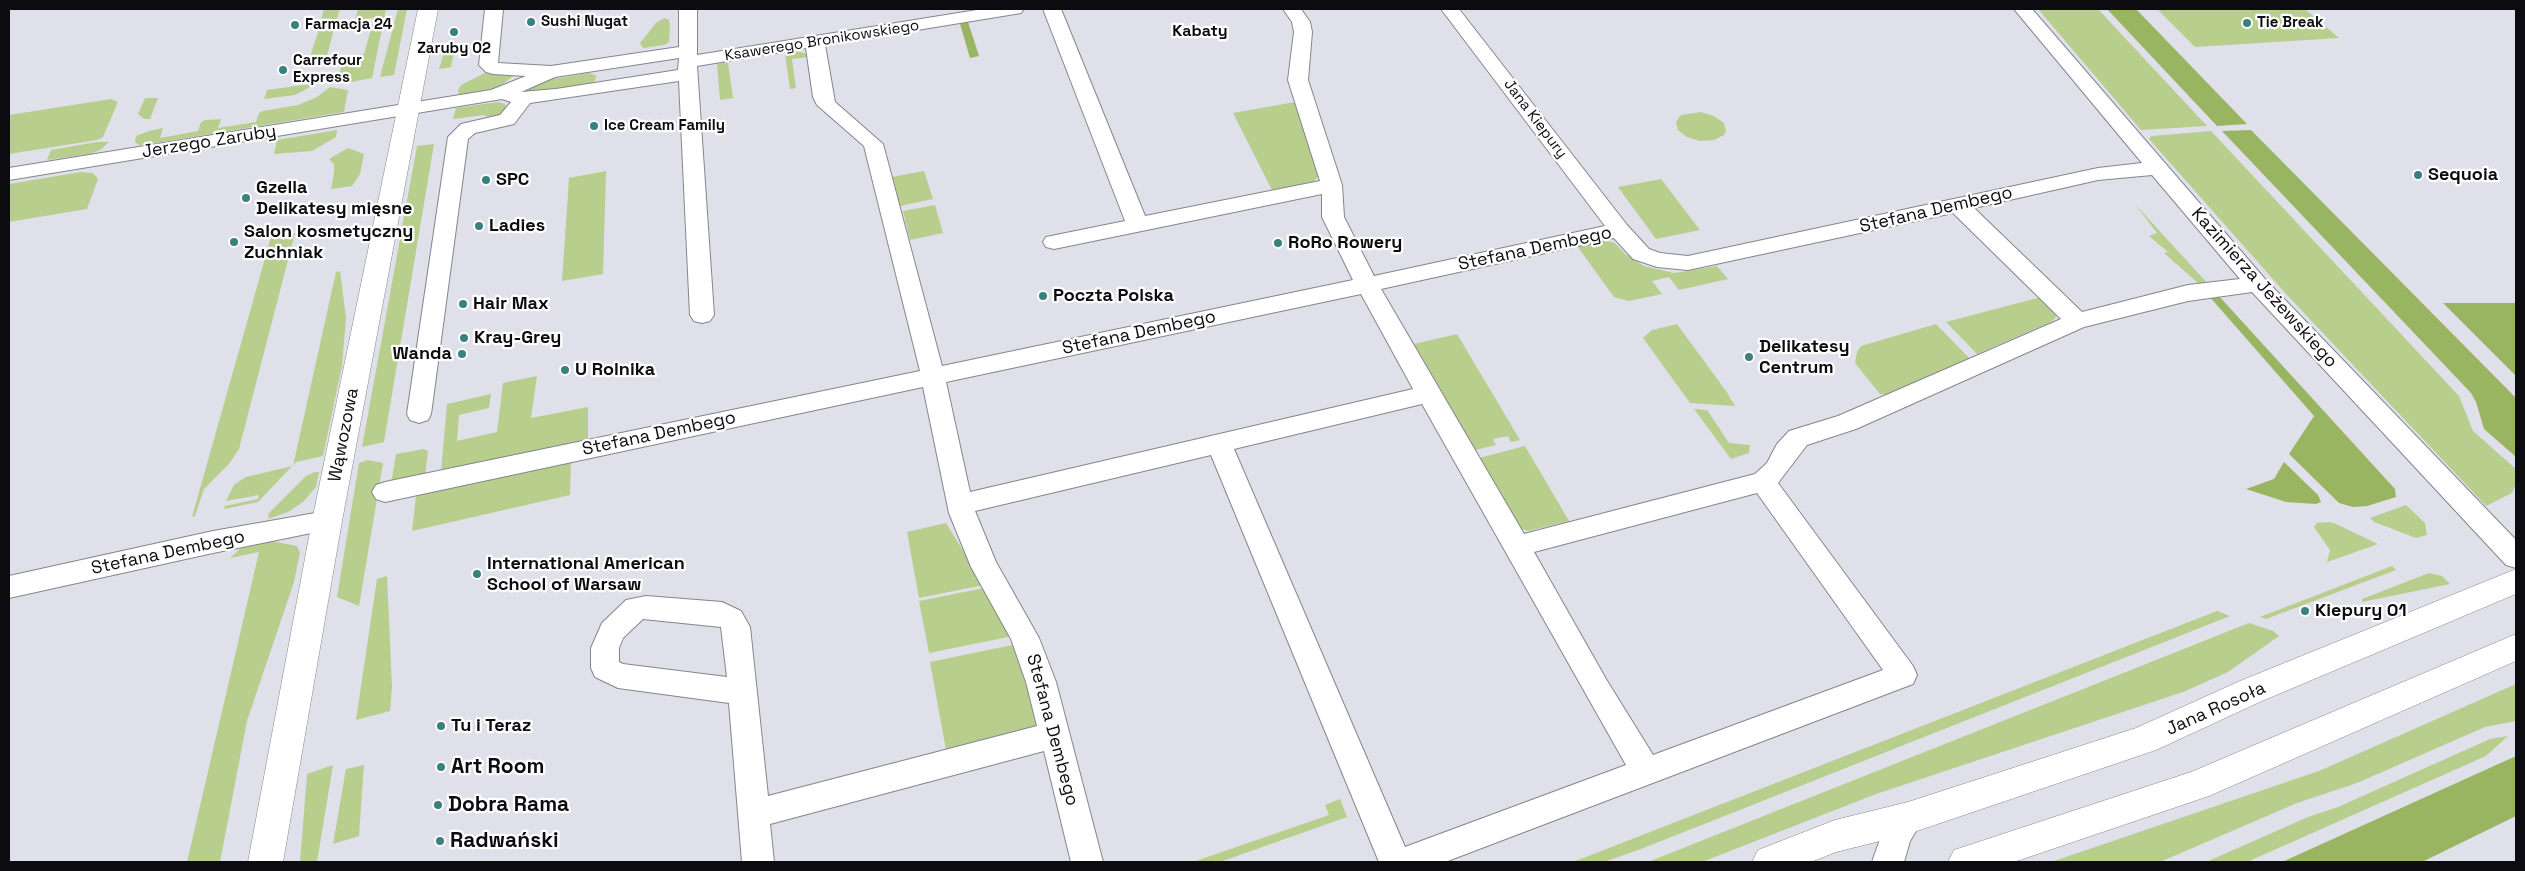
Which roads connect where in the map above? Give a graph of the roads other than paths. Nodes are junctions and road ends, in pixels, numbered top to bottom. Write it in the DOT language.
graph roads {
  1 [pos="428,9"];
  2 [pos="494,9"];
  3 [pos="688,9"];
  4 [pos="1015,9"];
  5 [pos="1052,9"];
  6 [pos="1292,9"];
  7 [pos="1450,9"];
  8 [pos="2023,9"];
  9 [pos="815,43"];
  10 [pos="688,63"];
  11 [pos="599,64"];
  12 [pos="551,72"];
  13 [pos="596,89"];
  14 [pos="496,95"];
  15 [pos="524,98"];
  16 [pos="409,110"];
  17 [pos="2157,168"];
  18 [pos="9,174"];
  19 [pos="1332,185"];
  20 [pos="1958,205"];
  21 [pos="1137,224"];
  22 [pos="1619,230"];
  23 [pos="1054,242"];
  24 [pos="2257,284"];
  25 [pos="1367,285"];
  26 [pos="702,315"];
  27 [pos="2076,321"];
  28 [pos="933,376"];
  29 [pos="1428,394"];
  30 [pos="419,414"];
  31 [pos="1219,444"];
  32 [pos="1763,482"];
  33 [pos="385,492"];
  34 [pos="961,504"];
  35 [pos="327,521"];
  36 [pos="1517,546"];
  37 [pos="2516,557"];
  38 [pos="2516,581"];
  39 [pos="9,587"];
  40 [pos="2516,647"];
  41 [pos="743,692"];
  42 [pos="1054,735"];
  43 [pos="1646,771"];
  44 [pos="754,814"];
  45 [pos="1908,818"];
  46 [pos="265,862"];
  47 [pos="758,862"];
  48 [pos="1087,862"];
  49 [pos="1395,862"];
  50 [pos="1406,862"];
  51 [pos="1770,862"];
  52 [pos="1888,862"];
  53 [pos="1966,862"];
  1 -- 16 [label="street, Wąwozowa"];
  2 -- 12 [label="street"];
  3 -- 10 [label="street"];
  4 -- 9 [label="street, Ksawerego Bronikowskiego"];
  5 -- 21 [label="street"];
  6 -- 19 [label="street"];
  7 -- 22 [label="street, Jana Kiepury"];
  8 -- 17 [label="street, Kazimierza Jeżewskiego"];
  9 -- 10 [label="street, Ksawerego Bronikowskiego"];
  9 -- 28 [label="street, Stefana Dembego"];
  10 -- 11 [label="street, Ksawerego Bronikowskiego"];
  10 -- 13 [label="street, Ksawerego Bronikowskiego"];
  10 -- 26 [label="street"];
  11 -- 12 [label="street, Ksawerego Bronikowskiego"];
  11 -- 13 [label="street"];
  12 -- 14 [label="street, Ksawerego Bronikowskiego"];
  13 -- 15 [label="street, Ksawerego Bronikowskiego"];
  14 -- 15 [label="street, Ksawerego Bronikowskiego"];
  14 -- 16 [label="street, Ksawerego Bronikowskiego"];
  15 -- 30 [label="street"];
  16 -- 18 [label="street, Jerzego Zaruby"];
  16 -- 35 [label="street, Wąwozowa"];
  17 -- 20 [label="street, Stefana Dembego"];
  17 -- 24 [label="street, Kazimierza Jeżewskiego"];
  19 -- 21 [label="street"];
  19 -- 25 [label="street"];
  20 -- 22 [label="street, Stefana Dembego"];
  20 -- 27 [label="street"];
  21 -- 23 [label="street"];
  22 -- 25 [label="street, Stefana Dembego"];
  24 -- 27 [label="street"];
  24 -- 37 [label="street, Kazimierza Jeżewskiego"];
  25 -- 28 [label="street, Stefana Dembego"];
  25 -- 29 [label="street"];
  27 -- 32 [label="street"];
  28 -- 33 [label="street, Stefana Dembego"];
  28 -- 34 [label="street, Stefana Dembego"];
  29 -- 31 [label="street"];
  29 -- 36 [label="street"];
  31 -- 34 [label="street"];
  31 -- 49 [label="street"];
  32 -- 36 [label="street"];
  32 -- 43 [label="street"];
  34 -- 42 [label="street, Stefana Dembego"];
  35 -- 39 [label="street, Stefana Dembego"];
  35 -- 46 [label="street, Wąwozowa"];
  36 -- 43 [label="street"];
  38 -- 45 [label="street, Jana Rosoła"];
  40 -- 53 [label="street"];
  41 -- 41 [label="street"];
  41 -- 44 [label="street"];
  42 -- 44 [label="street"];
  42 -- 48 [label="street, Stefana Dembego"];
  43 -- 50 [label="street"];
  44 -- 47 [label="street"];
  45 -- 51 [label="street, Jana Rosoła"];
  45 -- 52 [label="street"];
}
